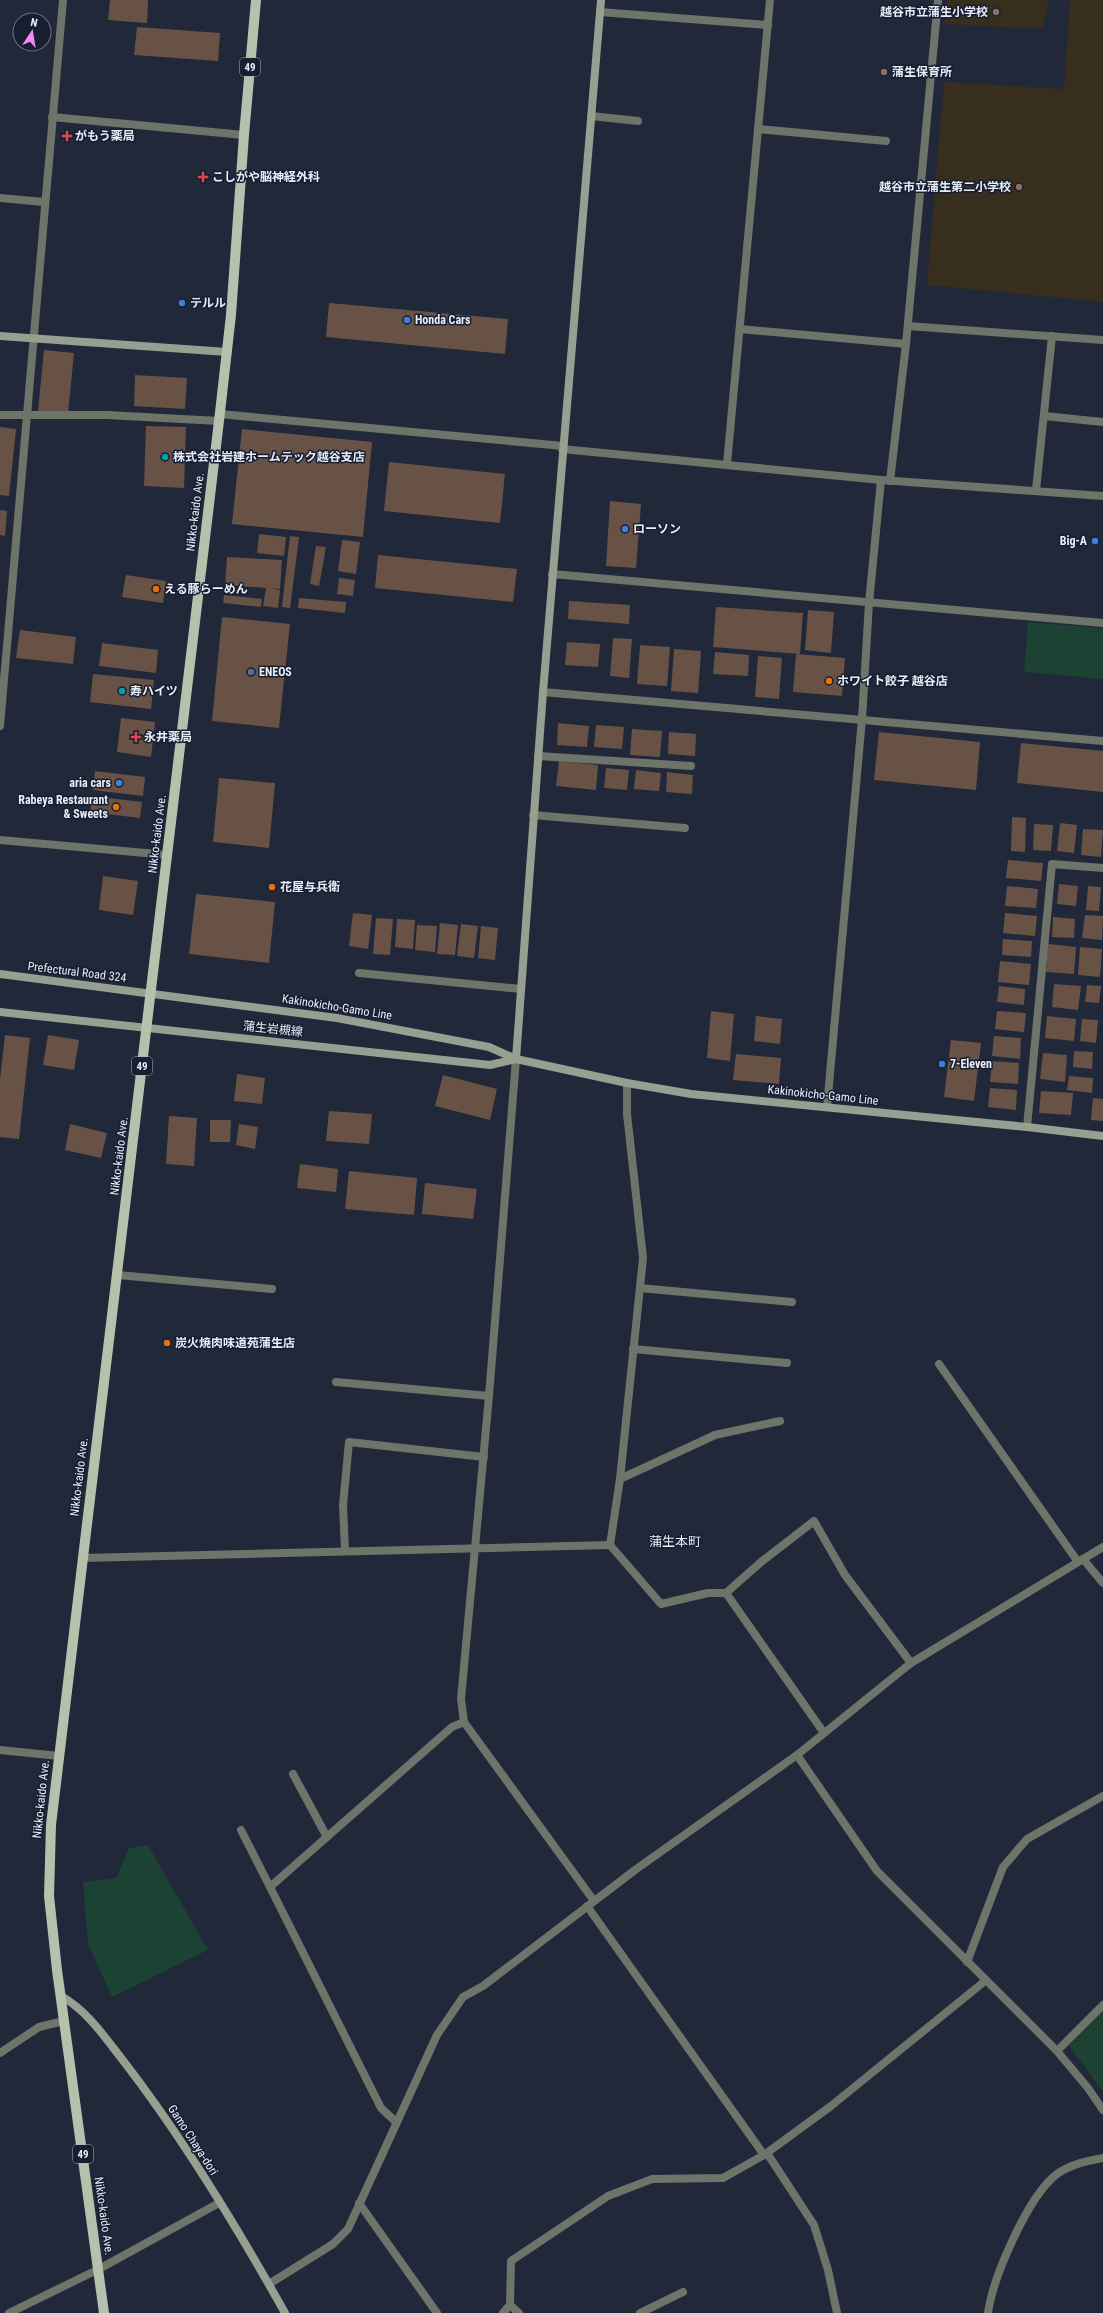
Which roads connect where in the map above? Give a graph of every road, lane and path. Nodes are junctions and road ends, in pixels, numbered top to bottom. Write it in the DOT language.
graph roads {
  1 [pos="62,0"];
  2 [pos="256,0"];
  3 [pos="601,0"];
  4 [pos="770,0"];
  5 [pos="938,0"];
  6 [pos="600,12"];
  7 [pos="768,25"];
  8 [pos="591,116"];
  9 [pos="52,117"];
  10 [pos="638,121"];
  11 [pos="758,129"];
  12 [pos="244,135"];
  13 [pos="886,141"];
  14 [pos="0,198"];
  15 [pos="44,202"];
  16 [pos="908,326"];
  17 [pos="740,329"];
  18 [pos="0,336"];
  19 [pos="1052,336"];
  20 [pos="34,338"];
  21 [pos="1103,340"];
  22 [pos="906,344"];
  23 [pos="227,352"];
  24 [pos="0,415"];
  25 [pos="28,416"];
  26 [pos="1044,416"];
  27 [pos="220,418"];
  28 [pos="1103,422"];
  29 [pos="563,447"];
  30 [pos="727,464"];
  31 [pos="886,480"];
  32 [pos="1036,490"];
  33 [pos="1103,496"];
  34 [pos="552,574"];
  35 [pos="869,603"];
  36 [pos="1103,623"];
  37 [pos="543,692"];
  38 [pos="862,719"];
  39 [pos="0,725"];
  40 [pos="1103,741"];
  41 [pos="538,756"];
  42 [pos="691,766"];
  43 [pos="534,816"];
  44 [pos="685,828"];
  45 [pos="0,840"];
  46 [pos="168,855"];
  47 [pos="1103,868"];
  48 [pos="358,973"];
  49 [pos="0,974"];
  50 [pos="521,988"];
  51 [pos="151,993"];
  52 [pos="0,1012"];
  53 [pos="147,1028"];
  54 [pos="516,1059"];
  55 [pos="543,1063"];
  56 [pos="627,1083"];
  57 [pos="827,1107"];
  58 [pos="1027,1127"];
  59 [pos="1103,1136"];
  60 [pos="118,1275"];
  61 [pos="640,1288"];
  62 [pos="272,1289"];
  63 [pos="792,1302"];
  64 [pos="633,1349"];
  65 [pos="787,1363"];
  66 [pos="939,1364"];
  67 [pos="336,1382"];
  68 [pos="489,1396"];
  69 [pos="780,1421"];
  70 [pos="484,1457"];
  71 [pos="620,1479"];
  72 [pos="610,1545"];
  73 [pos="475,1547"];
  74 [pos="1103,1547"];
  75 [pos="345,1550"];
  76 [pos="82,1558"];
  77 [pos="1081,1560"];
  78 [pos="1103,1584"];
  79 [pos="726,1594"];
  80 [pos="911,1663"];
  81 [pos="464,1722"];
  82 [pos="824,1733"];
  83 [pos="0,1750"];
  84 [pos="797,1755"];
  85 [pos="59,1756"];
  86 [pos="293,1774"];
  87 [pos="1103,1796"];
  88 [pos="241,1830"];
  89 [pos="327,1837"];
  90 [pos="270,1887"];
  91 [pos="590,1904"];
  92 [pos="967,1962"];
  93 [pos="985,1981"];
  94 [pos="61,1996"];
  95 [pos="1103,2005"];
  96 [pos="64,2021"];
  97 [pos="1057,2051"];
  98 [pos="0,2053"];
  99 [pos="1103,2110"];
  100 [pos="396,2122"];
  101 [pos="766,2154"];
  102 [pos="1103,2158"];
  103 [pos="219,2203"];
  104 [pos="359,2203"];
  105 [pos="99,2269"];
  106 [pos="269,2284"];
  107 [pos="683,2292"];
  108 [pos="510,2305"];
  109 [pos="9,2313"];
  110 [pos="104,2313"];
  111 [pos="284,2313"];
  112 [pos="436,2313"];
  113 [pos="503,2313"];
  114 [pos="519,2313"];
  115 [pos="640,2313"];
  116 [pos="837,2313"];
  117 [pos="988,2313"];
  1 -- 9 [label="street"];
  2 -- 12 [label="main road, Nikko-kaido Ave. / 49"];
  3 -- 6 [label="street"];
  4 -- 7 [label="street"];
  5 -- 16 [label="street"];
  6 -- 7 [label="street"];
  6 -- 8 [label="street"];
  7 -- 11 [label="street"];
  8 -- 10 [label="street"];
  8 -- 29 [label="street"];
  9 -- 12 [label="street"];
  9 -- 15 [label="street"];
  11 -- 13 [label="street"];
  11 -- 17 [label="street"];
  12 -- 23 [label="main road, Nikko-kaido Ave. / 49"];
  14 -- 15 [label="street"];
  15 -- 20 [label="street"];
  16 -- 19 [label="street"];
  16 -- 22 [label="street"];
  17 -- 22 [label="street"];
  17 -- 30 [label="street"];
  18 -- 20 [label="street"];
  19 -- 21 [label="street"];
  19 -- 26 [label="street"];
  20 -- 23 [label="street"];
  20 -- 25 [label="street"];
  22 -- 31 [label="street"];
  23 -- 27 [label="main road, Nikko-kaido Ave. / 49"];
  24 -- 25 [label="street"];
  25 -- 27 [label="street"];
  25 -- 39 [label="street"];
  26 -- 28 [label="street"];
  26 -- 32 [label="street"];
  27 -- 29 [label="street"];
  27 -- 46 [label="main road, Nikko-kaido Ave. / 49"];
  29 -- 30 [label="street"];
  29 -- 34 [label="street"];
  30 -- 31 [label="street"];
  31 -- 32 [label="street"];
  31 -- 35 [label="street"];
  32 -- 33 [label="street"];
  34 -- 35 [label="street"];
  34 -- 37 [label="street"];
  35 -- 36 [label="street"];
  35 -- 38 [label="street"];
  37 -- 38 [label="street"];
  37 -- 41 [label="street"];
  38 -- 40 [label="street"];
  38 -- 57 [label="street"];
  41 -- 42 [label="street"];
  41 -- 43 [label="street"];
  43 -- 44 [label="street"];
  43 -- 50 [label="street"];
  45 -- 46 [label="street"];
  46 -- 51 [label="main road, Nikko-kaido Ave. / 49"];
  47 -- 58 [label="street"];
  48 -- 50 [label="street"];
  49 -- 51 [label="street, Prefectural Road 324"];
  50 -- 54 [label="street"];
  51 -- 53 [label="main road, Nikko-kaido Ave. / 49"];
  51 -- 54 [label="street, Kakinokicho-Gamo Line"];
  52 -- 53 [label="street, 蒲生岩槻線"];
  53 -- 54 [label="street, 蒲生岩槻線"];
  53 -- 60 [label="main road, Nikko-kaido Ave. / 49"];
  54 -- 55 [label="street, 蒲生岩槻線"];
  54 -- 68 [label="street"];
  55 -- 56 [label="street, Kakinokicho-Gamo Line"];
  56 -- 57 [label="street, Kakinokicho-Gamo Line"];
  56 -- 61 [label="street"];
  57 -- 58 [label="street, Kakinokicho-Gamo Line"];
  58 -- 59 [label="street, Kakinokicho-Gamo Line"];
  60 -- 62 [label="street"];
  60 -- 76 [label="main road, Nikko-kaido Ave. / 49"];
  61 -- 63 [label="street"];
  61 -- 64 [label="street"];
  64 -- 65 [label="street"];
  64 -- 71 [label="street"];
  66 -- 77 [label="street"];
  67 -- 68 [label="street"];
  68 -- 70 [label="street"];
  69 -- 71 [label="street"];
  70 -- 73 [label="street"];
  70 -- 75 [label="street"];
  71 -- 72 [label="street"];
  72 -- 73 [label="street"];
  72 -- 79 [label="street"];
  73 -- 75 [label="street"];
  73 -- 81 [label="street"];
  74 -- 77 [label="street"];
  75 -- 76 [label="street"];
  76 -- 85 [label="main road, Nikko-kaido Ave. / 49"];
  77 -- 78 [label="street"];
  77 -- 80 [label="street"];
  79 -- 80 [label="street"];
  79 -- 82 [label="street"];
  80 -- 82 [label="street"];
  81 -- 89 [label="street"];
  81 -- 91 [label="street"];
  82 -- 84 [label="street"];
  83 -- 85 [label="street"];
  84 -- 91 [label="street"];
  84 -- 92 [label="street"];
  85 -- 94 [label="main road, Nikko-kaido Ave. / 49"];
  86 -- 89 [label="street"];
  87 -- 92 [label="street"];
  88 -- 90 [label="street"];
  89 -- 90 [label="street"];
  90 -- 100 [label="street"];
  91 -- 100 [label="street"];
  91 -- 101 [label="street"];
  92 -- 93 [label="street"];
  93 -- 97 [label="street"];
  93 -- 101 [label="street"];
  94 -- 96 [label="main road, Nikko-kaido Ave. / 49"];
  94 -- 103 [label="street, Gamo Chaya-dori"];
  95 -- 97 [label="street"];
  96 -- 98 [label="street"];
  96 -- 105 [label="main road, Nikko-kaido Ave. / 49"];
  97 -- 99 [label="street"];
  100 -- 104 [label="street"];
  101 -- 108 [label="street"];
  101 -- 116 [label="street"];
  102 -- 117 [label="street"];
  103 -- 105 [label="street"];
  103 -- 106 [label="street, Gamo Chaya-dori"];
  104 -- 106 [label="street"];
  104 -- 112 [label="street"];
  105 -- 109 [label="street"];
  105 -- 110 [label="main road, Nikko-kaido Ave. / 49"];
  106 -- 111 [label="street, Gamo Chaya-dori"];
  107 -- 115 [label="street"];
  108 -- 113 [label="street"];
  108 -- 114 [label="street"];
}
